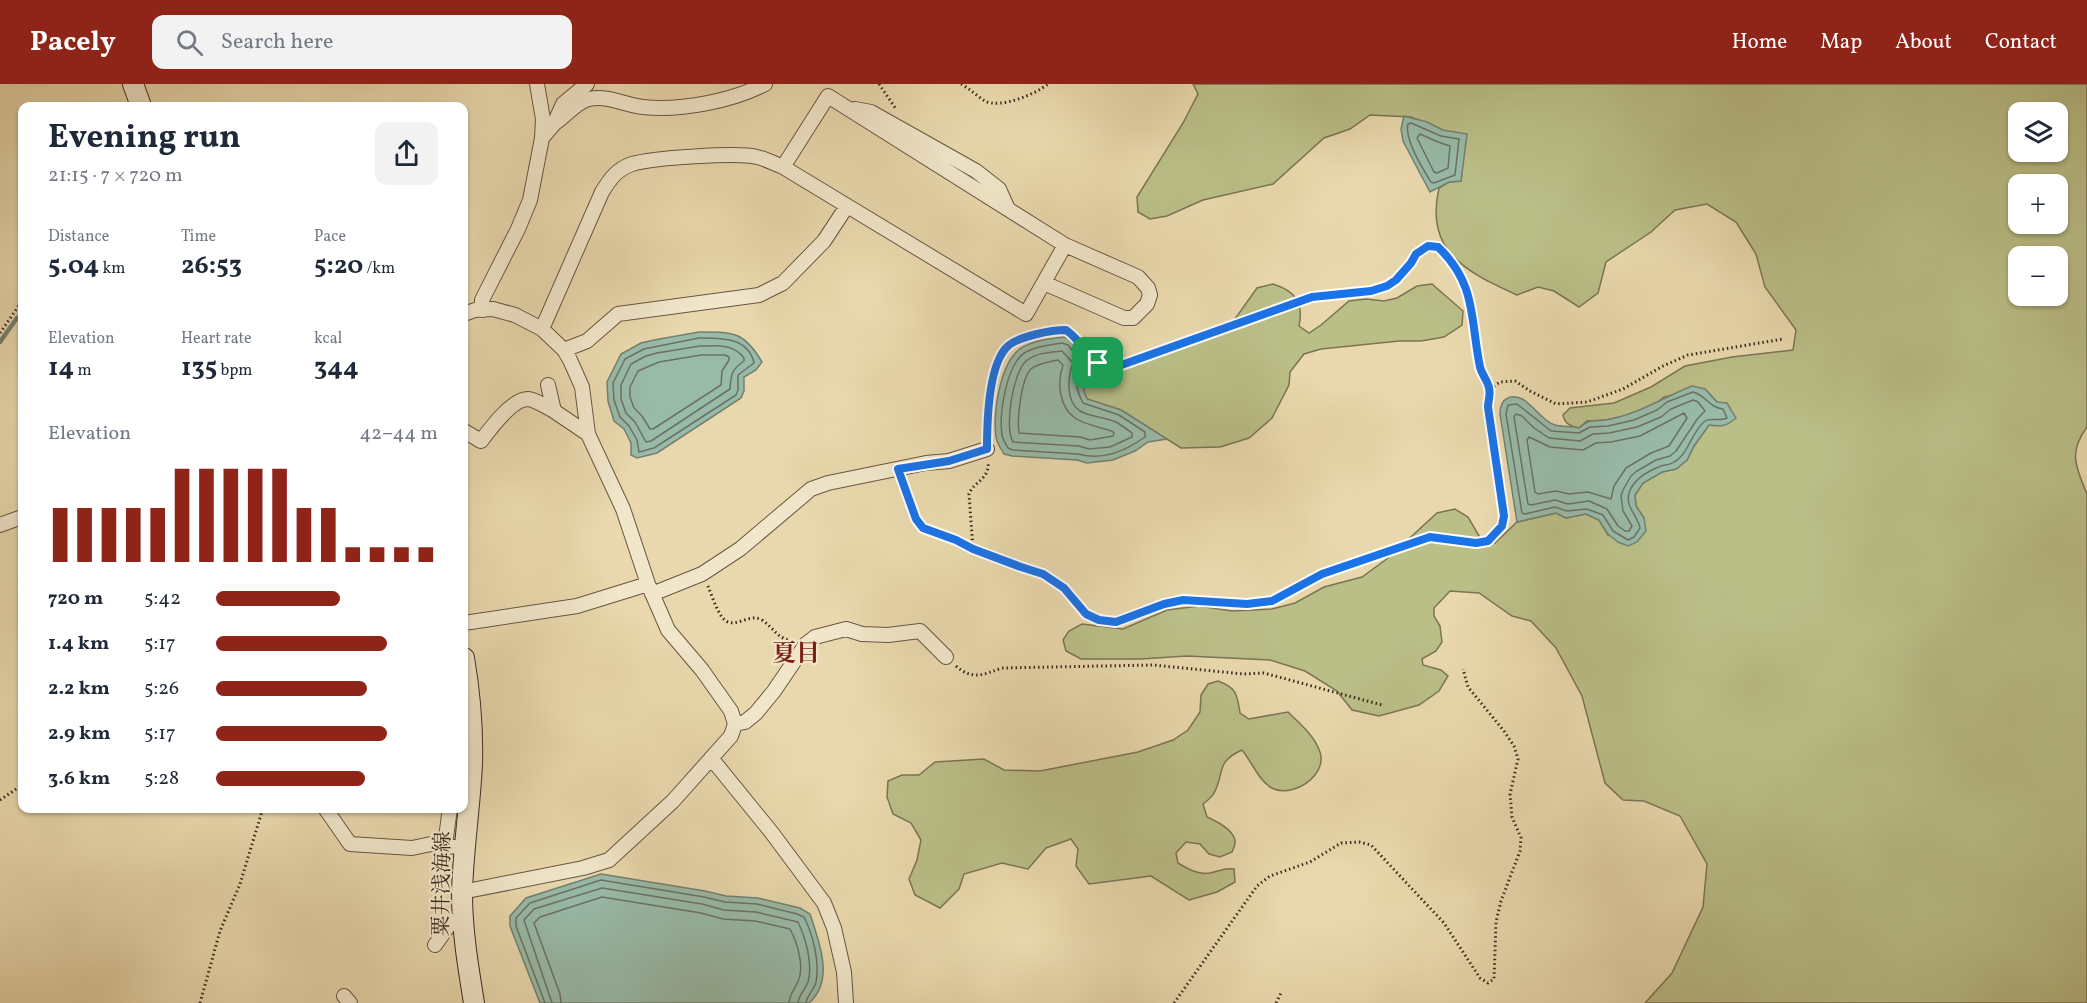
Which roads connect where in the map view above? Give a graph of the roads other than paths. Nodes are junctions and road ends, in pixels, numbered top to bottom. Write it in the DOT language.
graph roads {
  1 [pos="133,84"];
  2 [pos="537,84"];
  3 [pos="587,84"];
  4 [pos="765,84"];
  5 [pos="140,102"];
  6 [pos="554,124"];
  7 [pos="542,138"];
  8 [pos="783,167"];
  9 [pos="847,206"];
  10 [pos="1065,245"];
  11 [pos="1044,283"];
  12 [pos="483,310"];
  13 [pos="468,313"];
  14 [pos="542,329"];
  15 [pos="564,350"];
  16 [pos="548,385"];
  17 [pos="554,411"];
  18 [pos="468,433"];
  19 [pos="588,434"];
  20 [pos="987,449"];
  21 [pos="18,518"];
  22 [pos="0,525"];
  23 [pos="650,589"];
  24 [pos="468,621"];
  25 [pos="946,657"];
  26 [pos="468,683"];
  27 [pos="735,724"];
  28 [pos="468,737"];
  29 [pos="711,758"];
  30 [pos="329,813"];
  31 [pos="449,813"];
  32 [pos="445,845"];
  33 [pos="466,848"];
  34 [pos="462,892"];
  35 [pos="463,920"];
  36 [pos="435,945"];
  37 [pos="469,1001"];
  38 [pos="846,1003"];
  1 -- 5 [label="main road"];
  2 -- 7 [label="street"];
  3 -- 6 [label="street"];
  4 -- 6 [label="street"];
  6 -- 7 [label="street"];
  7 -- 12 [label="street"];
  8 -- 9 [label="street"];
  8 -- 10 [label="street"];
  8 -- 14 [label="street"];
  9 -- 11 [label="street"];
  9 -- 15 [label="street"];
  10 -- 11 [label="street"];
  10 -- 11 [label="street"];
  12 -- 13 [label="street"];
  12 -- 14 [label="street"];
  14 -- 15 [label="street"];
  15 -- 19 [label="street"];
  16 -- 17 [label="street"];
  17 -- 18 [label="street"];
  17 -- 19 [label="street"];
  19 -- 23 [label="street"];
  20 -- 23 [label="street"];
  21 -- 22 [label="street"];
  23 -- 24 [label="street"];
  23 -- 27 [label="street"];
  25 -- 27 [label="street"];
  26 -- 28 [label="main road, 粟井浅海線"];
  27 -- 29 [label="street"];
  28 -- 33 [label="main road, 粟井浅海線"];
  29 -- 34 [label="street"];
  29 -- 38 [label="street"];
  30 -- 32 [label="street"];
  31 -- 32 [label="street"];
  32 -- 33 [label="street"];
  33 -- 34 [label="main road, 粟井浅海線"];
  34 -- 35 [label="main road, 粟井浅海線"];
  35 -- 36 [label="street"];
  35 -- 37 [label="main road, 粟井浅海線"];
}
